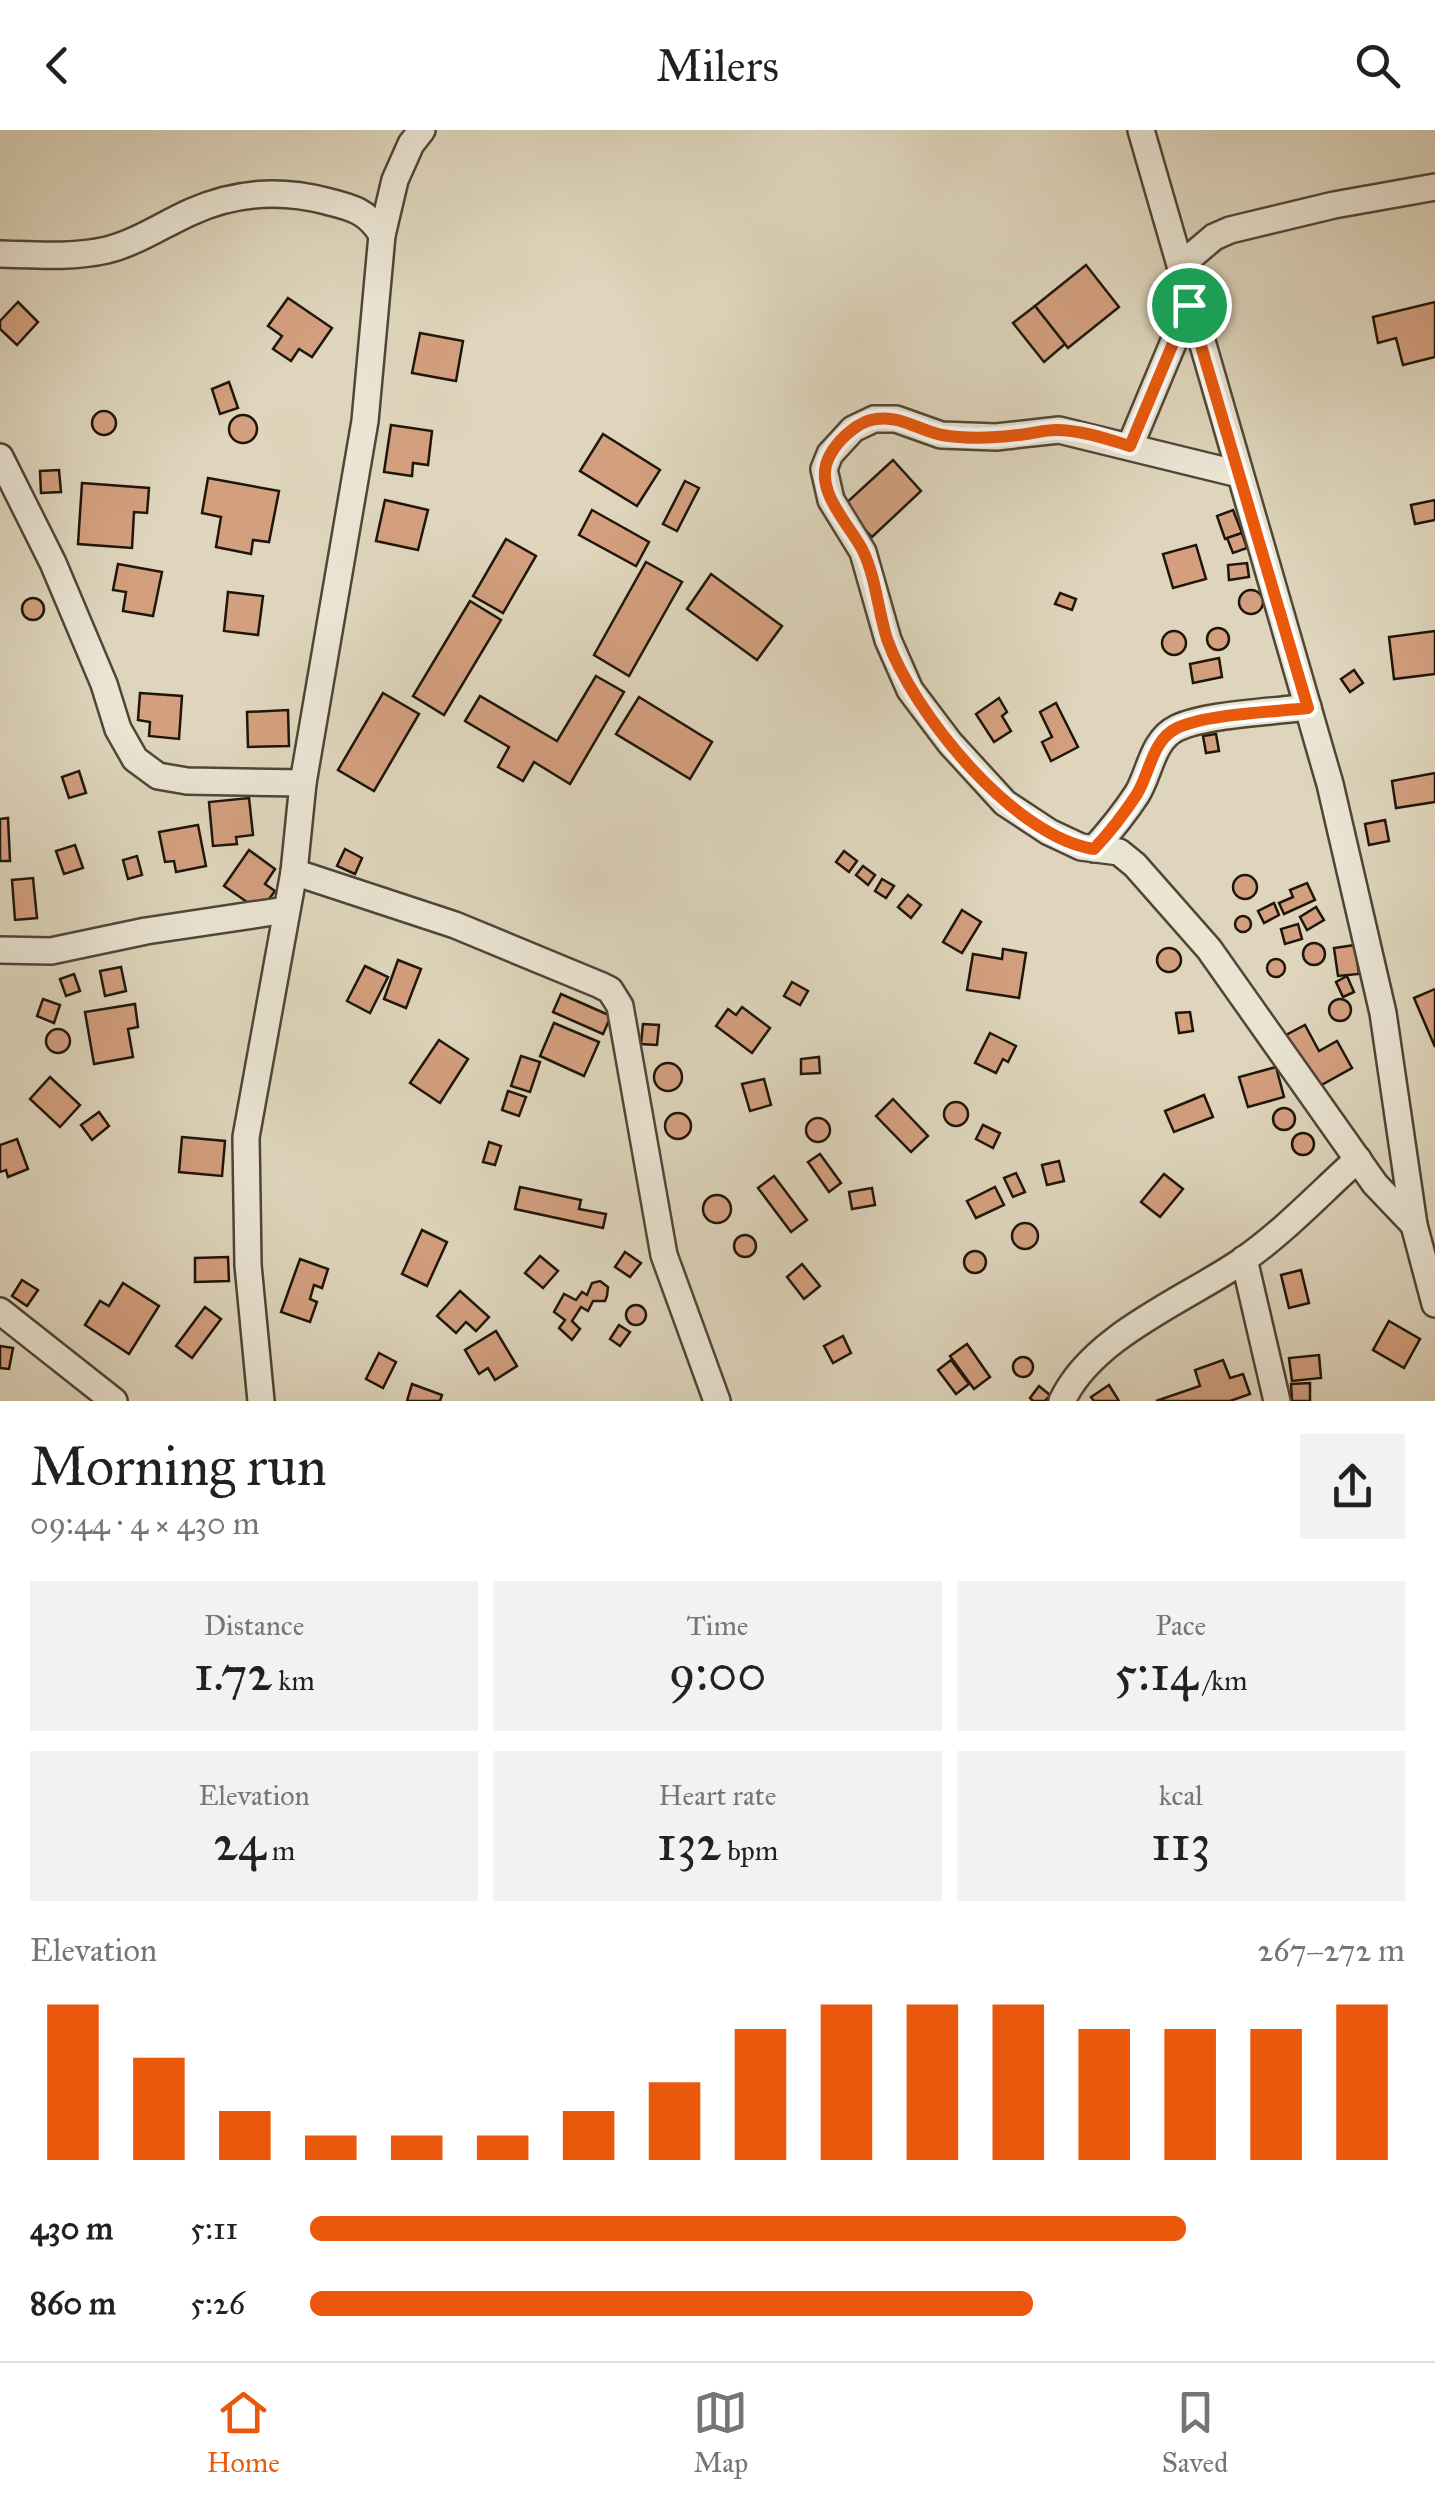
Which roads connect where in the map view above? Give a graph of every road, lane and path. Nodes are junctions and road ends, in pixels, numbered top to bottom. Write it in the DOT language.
graph roads {
  1 [pos="422,130"];
  2 [pos="1141,130"];
  3 [pos="1435,188"];
  4 [pos="382,234"];
  5 [pos="0,254"];
  6 [pos="1181,265"];
  7 [pos="1189,305"];
  8 [pos="1130,446"];
  9 [pos="0,457"];
  10 [pos="1238,474"];
  11 [pos="1308,708"];
  12 [pos="303,782"];
  13 [pos="1094,849"];
  14 [pos="294,872"];
  15 [pos="286,910"];
  16 [pos="0,950"];
  17 [pos="1358,1159"];
  18 [pos="1414,1225"];
  19 [pos="1244,1260"];
  20 [pos="1435,1304"];
  21 [pos="0,1311"];
  22 [pos="114,1401"];
  23 [pos="261,1401"];
  24 [pos="717,1401"];
  25 [pos="1062,1401"];
  26 [pos="1277,1401"];
  1 -- 4 [label="street"];
  2 -- 6 [label="street"];
  3 -- 6 [label="street"];
  4 -- 5 [label="street"];
  4 -- 12 [label="street"];
  6 -- 7 [label="street"];
  7 -- 8 [label="street"];
  7 -- 10 [label="street"];
  8 -- 10 [label="street"];
  8 -- 13 [label="street"];
  9 -- 12 [label="street"];
  10 -- 11 [label="street"];
  11 -- 13 [label="street"];
  11 -- 18 [label="street"];
  12 -- 14 [label="street"];
  13 -- 17 [label="street"];
  14 -- 15 [label="street"];
  14 -- 24 [label="street"];
  15 -- 16 [label="street"];
  15 -- 23 [label="street"];
  17 -- 18 [label="street"];
  17 -- 19 [label="street"];
  18 -- 20 [label="street"];
  19 -- 25 [label="street"];
  19 -- 26 [label="street"];
  21 -- 22 [label="street"];
}
